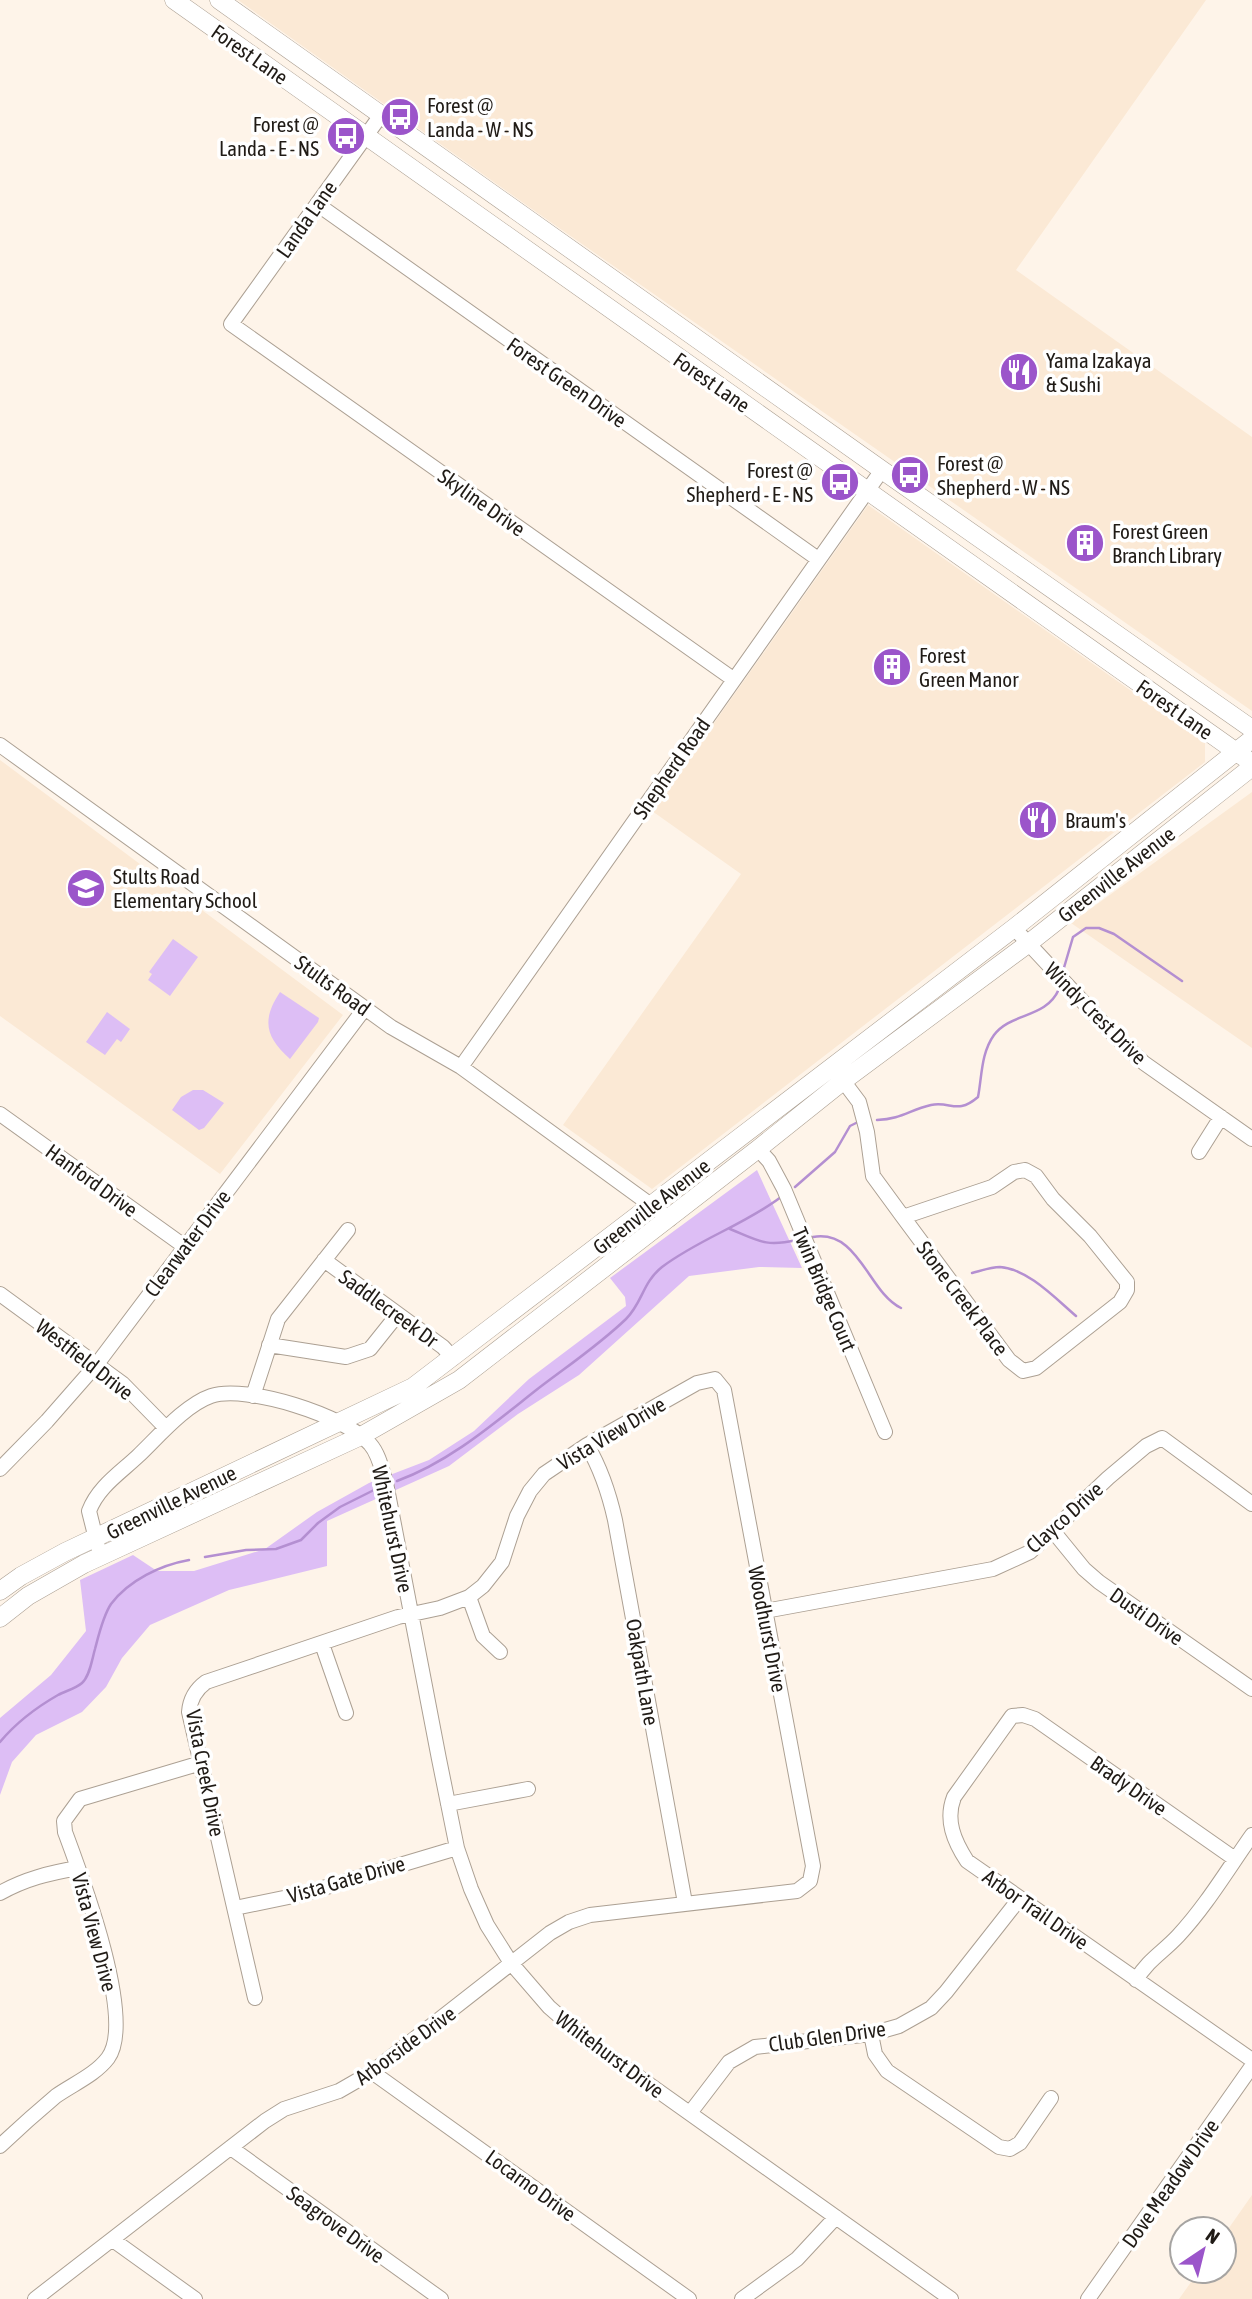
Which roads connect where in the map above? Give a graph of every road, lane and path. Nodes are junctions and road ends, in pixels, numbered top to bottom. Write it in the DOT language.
graph roads {
  1 [pos="174,0"];
  2 [pos="219,0"];
  3 [pos="381,115"];
  4 [pos="365,136"];
  5 [pos="317,204"];
  6 [pos="515,211"];
  7 [pos="501,233"];
  8 [pos="231,324"];
  9 [pos="787,403"];
  10 [pos="772,425"];
  11 [pos="881,470"];
  12 [pos="866,491"];
  13 [pos="818,559"];
  14 [pos="1026,572"];
  15 [pos="1011,594"];
  16 [pos="1145,654"];
  17 [pos="1129,676"];
  18 [pos="733,679"];
  19 [pos="1252,729"];
  20 [pos="1252,739"];
  21 [pos="0,744"];
  22 [pos="1236,751"];
  23 [pos="1252,765"];
  24 [pos="1138,830"];
  25 [pos="1098,888"];
  26 [pos="1014,928"];
  27 [pos="1028,943"];
  28 [pos="365,1008"];
  29 [pos="461,1067"];
  30 [pos="838,1074"];
  31 [pos="0,1114"];
  32 [pos="1221,1117"];
  33 [pos="1252,1139"];
  34 [pos="758,1150"];
  35 [pos="1199,1152"];
  36 [pos="652,1206"];
  37 [pos="903,1217"];
  38 [pos="670,1219"];
  39 [pos="348,1230"];
  40 [pos="184,1247"];
  41 [pos="324,1260"];
  42 [pos="0,1294"];
  43 [pos="398,1314"];
  44 [pos="269,1345"];
  45 [pos="453,1359"];
  46 [pos="97,1364"];
  47 [pos="715,1379"];
  48 [pos="253,1396"];
  49 [pos="340,1422"];
  50 [pos="166,1428"];
  51 [pos="885,1432"];
  52 [pos="361,1436"];
  53 [pos="587,1446"];
  54 [pos="0,1469"];
  55 [pos="1252,1504"];
  56 [pos="1053,1531"];
  57 [pos="96,1538"];
  58 [pos="101,1556"];
  59 [pos="0,1591"];
  60 [pos="469,1597"];
  61 [pos="765,1611"];
  62 [pos="411,1615"];
  63 [pos="0,1618"];
  64 [pos="322,1644"];
  65 [pos="500,1652"];
  66 [pos="1252,1689"];
  67 [pos="346,1713"];
  68 [pos="1023,1715"];
  69 [pos="201,1763"];
  70 [pos="528,1789"];
  71 [pos="448,1804"];
  72 [pos="1252,1835"];
  73 [pos="457,1847"];
  74 [pos="1235,1859"];
  75 [pos="78,1868"];
  76 [pos="810,1881"];
  77 [pos="0,1894"];
  78 [pos="1020,1898"];
  79 [pos="685,1903"];
  80 [pos="235,1908"];
  81 [pos="511,1964"];
  82 [pos="1136,1980"];
  83 [pos="255,1998"];
  84 [pos="871,2034"];
  85 [pos="1252,2060"];
  86 [pos="1252,2066"];
  87 [pos="372,2072"];
  88 [pos="1051,2098"];
  89 [pos="690,2113"];
  90 [pos="0,2146"];
  91 [pos="230,2148"];
  92 [pos="836,2217"];
  93 [pos="113,2240"];
  94 [pos="35,2299"];
  95 [pos="195,2299"];
  96 [pos="441,2299"];
  97 [pos="689,2299"];
  98 [pos="742,2299"];
  99 [pos="951,2299"];
  100 [pos="1087,2299"];
  1 -- 4 [label="main road, Forest Lane"];
  2 -- 3 [label="main road, Forest Lane"];
  3 -- 4 [label="street, Landa Lane"];
  3 -- 6 [label="main road, Forest Lane"];
  4 -- 5 [label="street, Landa Lane"];
  4 -- 7 [label="main road, Forest Lane"];
  5 -- 8 [label="street, Landa Lane"];
  5 -- 13 [label="street, Forest Green Drive"];
  6 -- 7 [label="main road"];
  6 -- 9 [label="main road, Forest Lane"];
  7 -- 10 [label="main road, Forest Lane"];
  8 -- 18 [label="street, Skyline Drive"];
  9 -- 10 [label="main road"];
  9 -- 11 [label="main road, Forest Lane"];
  10 -- 12 [label="main road, Forest Lane"];
  11 -- 12 [label="street, Shepherd Road"];
  11 -- 14 [label="main road, Forest Lane"];
  12 -- 13 [label="street, Shepherd Road"];
  12 -- 15 [label="main road, Forest Lane"];
  13 -- 18 [label="street, Shepherd Road"];
  14 -- 15 [label="main road"];
  14 -- 16 [label="main road, Forest Lane"];
  15 -- 17 [label="main road, Forest Lane"];
  16 -- 17 [label="main road"];
  16 -- 19 [label="main road, Forest Lane"];
  17 -- 22 [label="main road, Forest Lane"];
  18 -- 29 [label="street, Shepherd Road"];
  20 -- 22 [label="main road, Greenville Avenue"];
  21 -- 28 [label="street, Stults Road"];
  22 -- 23 [label="main road, Forest Lane"];
  22 -- 24 [label="main road, Greenville Avenue"];
  23 -- 25 [label="main road, Greenville Avenue"];
  24 -- 25 [label="main road"];
  24 -- 26 [label="main road, Greenville Avenue"];
  25 -- 27 [label="main road, Greenville Avenue"];
  26 -- 27 [label="street, Windy Crest Drive"];
  26 -- 30 [label="main road, Greenville Avenue"];
  27 -- 30 [label="main road, Greenville Avenue"];
  27 -- 32 [label="street, Windy Crest Drive"];
  28 -- 29 [label="street, Stults Road"];
  28 -- 40 [label="street, Clearwater Drive"];
  29 -- 36 [label="street, Stults Road"];
  30 -- 34 [label="main road, Greenville Avenue"];
  30 -- 36 [label="main road, Greenville Avenue"];
  30 -- 37 [label="street, Stone Creek Place"];
  31 -- 40 [label="street, Hanford Drive"];
  32 -- 33 [label="street, Windy Crest Drive"];
  32 -- 35 [label="street"];
  34 -- 38 [label="main road, Greenville Avenue"];
  34 -- 51 [label="street, Twin Bridge Court"];
  36 -- 38 [label="street, Stults Road"];
  36 -- 45 [label="main road, Greenville Avenue"];
  37 -- 37 [label="street, Stone Creek Place"];
  38 -- 52 [label="main road, Greenville Avenue"];
  39 -- 41 [label="street"];
  40 -- 46 [label="street, Clearwater Drive"];
  41 -- 43 [label="street, Saddlecreek Dr"];
  41 -- 44 [label="street"];
  42 -- 46 [label="street, Westfield Drive"];
  43 -- 44 [label="street"];
  43 -- 45 [label="street, Saddlecreek Dr"];
  44 -- 48 [label="street"];
  45 -- 49 [label="main road, Greenville Avenue"];
  46 -- 50 [label="street, Westfield Drive"];
  46 -- 54 [label="street, Clearwater Drive"];
  47 -- 53 [label="street, Vista View Drive"];
  47 -- 61 [label="street, Woodhurst Drive"];
  48 -- 49 [label="street, Whitehurst Drive"];
  48 -- 50 [label="street, Whitehurst Drive"];
  49 -- 52 [label="street, Whitehurst Drive"];
  49 -- 57 [label="main road, Greenville Avenue"];
  50 -- 57 [label="street, Whitehurst Drive"];
  52 -- 58 [label="main road, Greenville Avenue"];
  52 -- 62 [label="street, Whitehurst Drive"];
  53 -- 60 [label="street, Vista View Drive"];
  53 -- 79 [label="street, Oakpath Lane"];
  55 -- 56 [label="street, Clayco Drive"];
  56 -- 61 [label="street, Clayco Drive"];
  56 -- 66 [label="street, Dusti Drive"];
  57 -- 58 [label="street, Whitehurst Drive"];
  57 -- 59 [label="main road, Greenville Avenue"];
  58 -- 63 [label="main road, Greenville Avenue"];
  60 -- 62 [label="street, Vista View Drive"];
  60 -- 65 [label="street"];
  61 -- 76 [label="street, Woodhurst Drive"];
  62 -- 64 [label="street, Vista Creek Drive"];
  62 -- 71 [label="street, Whitehurst Drive"];
  64 -- 67 [label="street"];
  64 -- 69 [label="street, Vista Creek Drive"];
  68 -- 74 [label="street, Brady Drive"];
  68 -- 78 [label="street, Arbor Trail Drive"];
  69 -- 75 [label="street, Vista View Drive"];
  69 -- 80 [label="street, Vista Creek Drive"];
  70 -- 71 [label="street"];
  71 -- 73 [label="street, Whitehurst Drive"];
  72 -- 74 [label="street"];
  73 -- 80 [label="street, Vista Gate Drive"];
  73 -- 81 [label="street, Whitehurst Drive"];
  74 -- 82 [label="street"];
  75 -- 77 [label="street"];
  75 -- 90 [label="street, Vista View Drive"];
  76 -- 79 [label="street, Arborside Drive"];
  78 -- 82 [label="street, Arbor Trail Drive"];
  78 -- 84 [label="street, Club Glen Drive"];
  79 -- 81 [label="street, Arborside Drive"];
  80 -- 83 [label="street, Vista Creek Drive"];
  81 -- 87 [label="street, Arborside Drive"];
  81 -- 89 [label="street, Whitehurst Drive"];
  82 -- 85 [label="street, Arbor Trail Drive"];
  84 -- 88 [label="street"];
  84 -- 89 [label="street, Club Glen Drive"];
  86 -- 100 [label="street, Dove Meadow Drive"];
  87 -- 91 [label="street, Arborside Drive"];
  87 -- 97 [label="street, Locarno Drive"];
  89 -- 92 [label="street, Whitehurst Drive"];
  91 -- 93 [label="street, Arborside Drive"];
  91 -- 96 [label="street, Seagrove Drive"];
  92 -- 98 [label="street"];
  92 -- 99 [label="street, Whitehurst Drive"];
  93 -- 94 [label="street, Arborside Drive"];
  93 -- 95 [label="street"];
}
